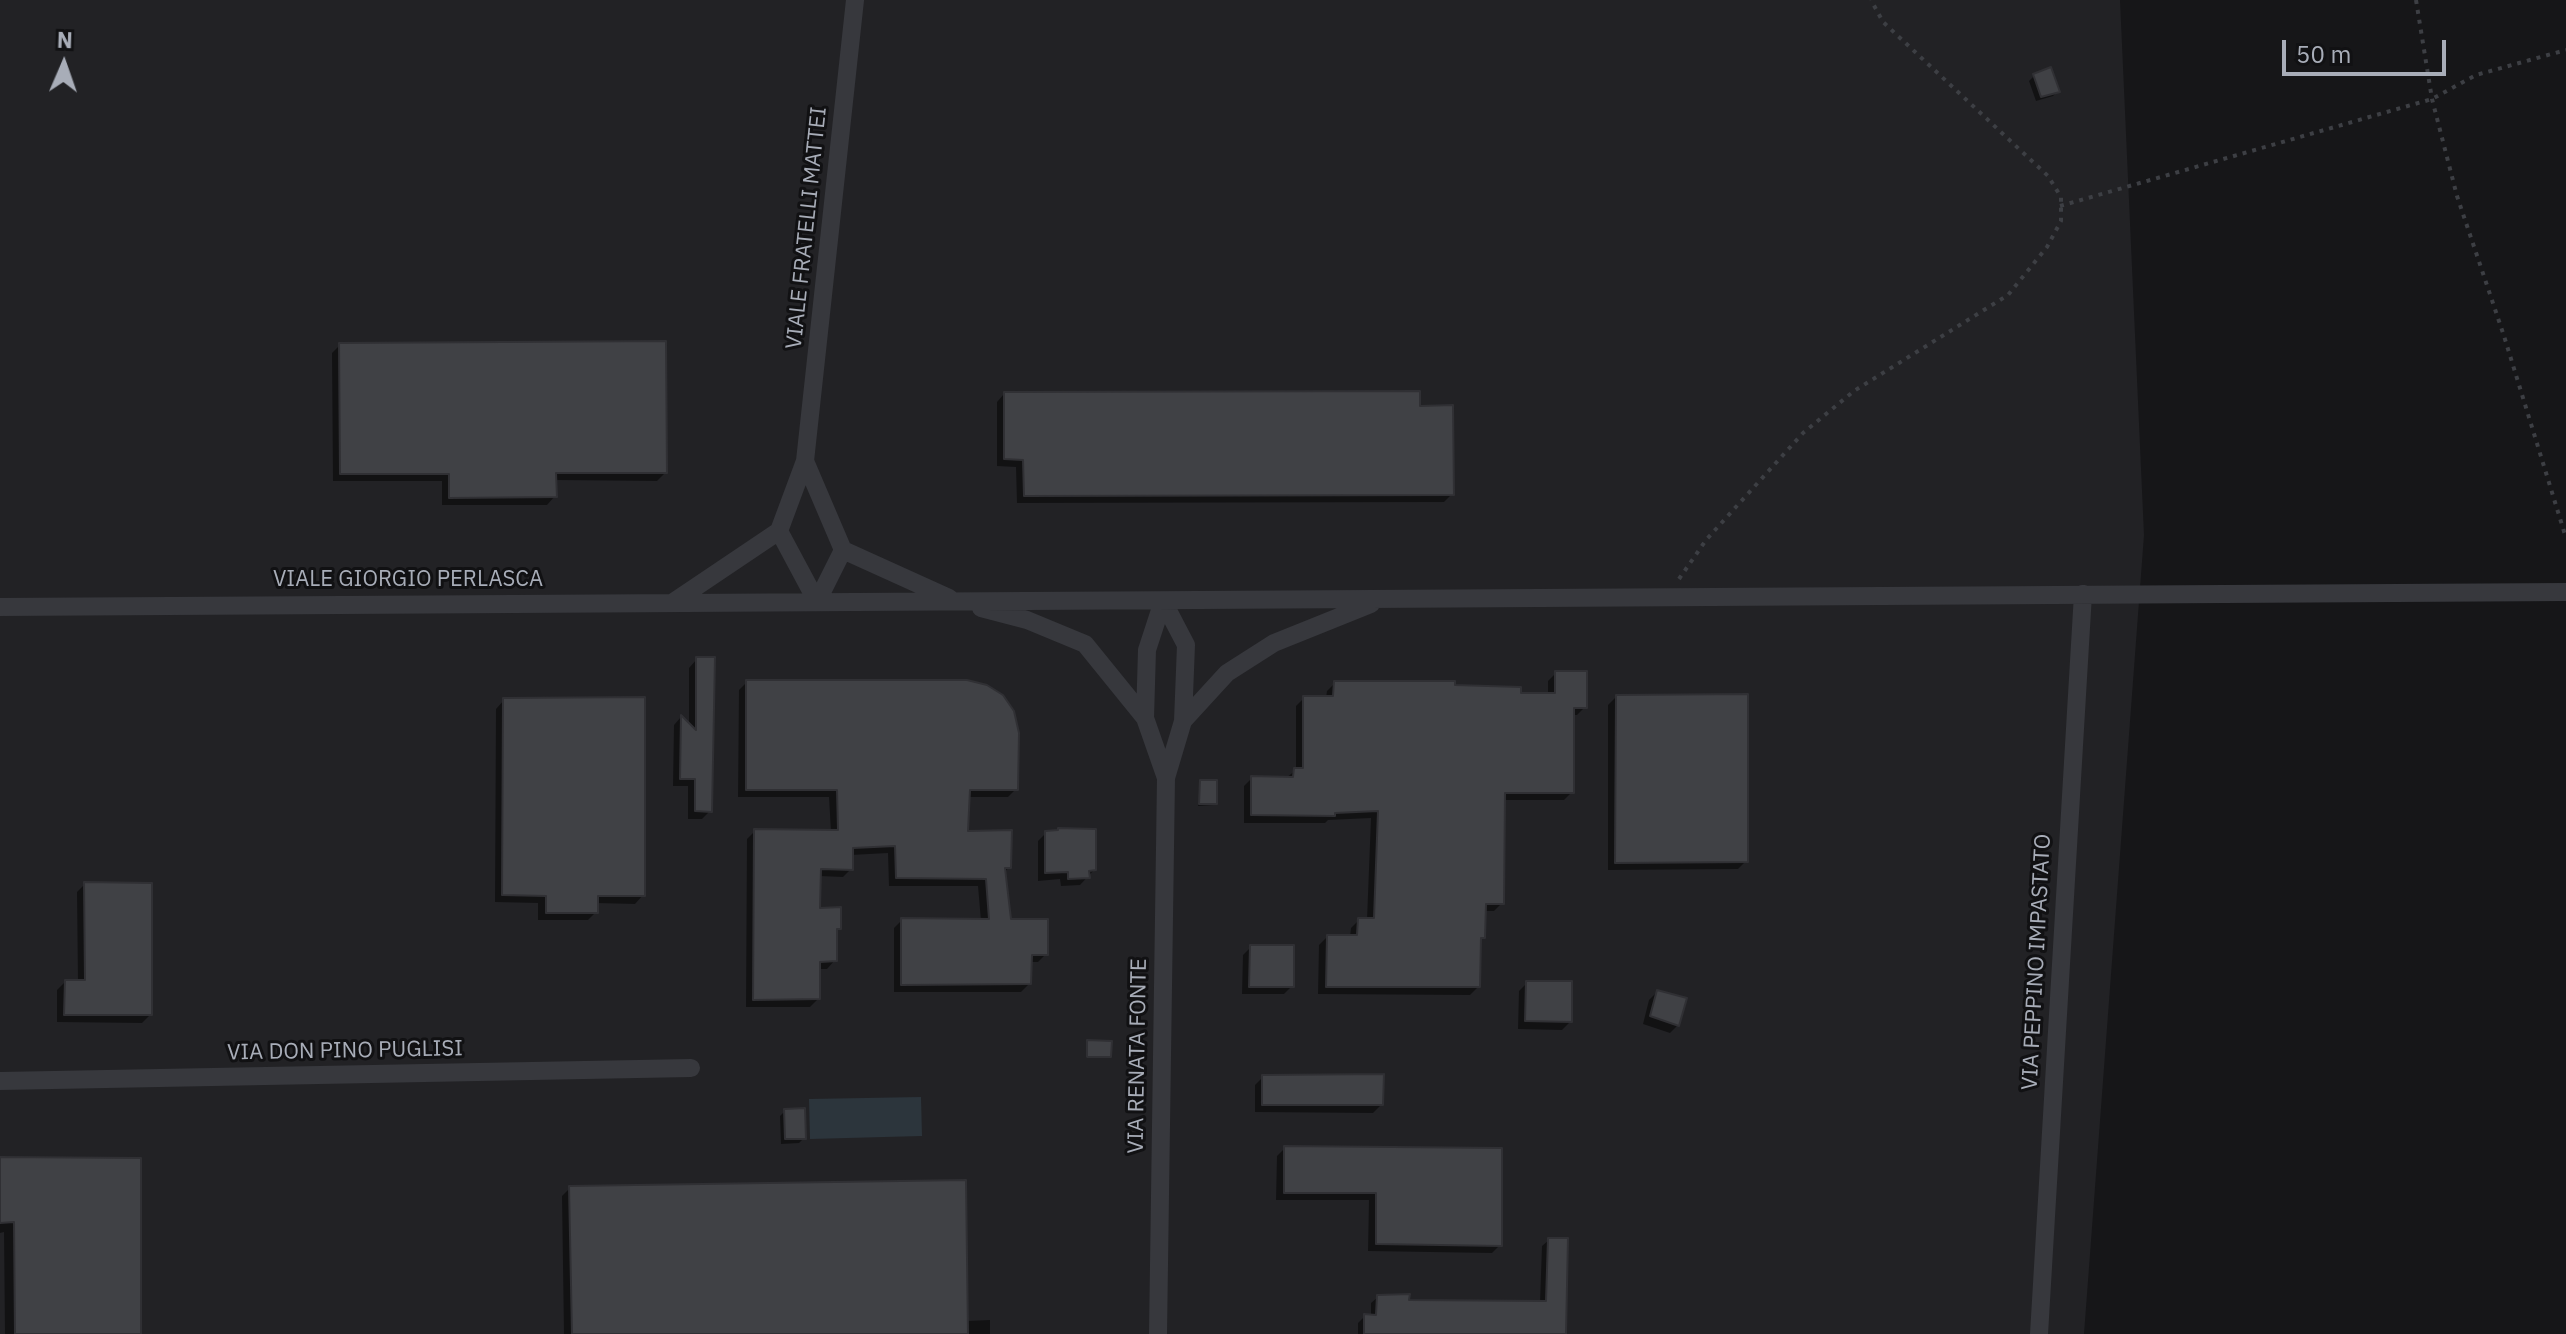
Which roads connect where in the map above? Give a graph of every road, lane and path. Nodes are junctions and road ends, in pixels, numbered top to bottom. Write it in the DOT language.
graph roads {
  1 [pos="855,0"];
  2 [pos="1871,0"];
  3 [pos="2416,0"];
  4 [pos="2566,50"];
  5 [pos="2432,99"];
  6 [pos="2060,206"];
  7 [pos="805,461"];
  8 [pos="779,531"];
  9 [pos="2566,538"];
  10 [pos="843,550"];
  11 [pos="2566,592"];
  12 [pos="2083,594"];
  13 [pos="1666,597"];
  14 [pos="1382,599"];
  15 [pos="956,601"];
  16 [pos="1163,601"];
  17 [pos="817,602"];
  18 [pos="672,603"];
  19 [pos="0,607"];
  20 [pos="1145,718"];
  21 [pos="1183,721"];
  22 [pos="1166,778"];
  23 [pos="691,1068"];
  24 [pos="0,1081"];
  25 [pos="1158,1334"];
  26 [pos="2039,1334"];
  1 -- 7 [label="street, VIALE FRATELLI MATTEI"];
  2 -- 6 [label="path"];
  3 -- 5 [label="path"];
  4 -- 5 [label="path"];
  5 -- 6 [label="path"];
  5 -- 9 [label="path"];
  6 -- 13 [label="path"];
  7 -- 8 [label="street, VIALE FRATELLI MATTEI"];
  7 -- 10 [label="street, VIALE FRATELLI MATTEI"];
  8 -- 17 [label="street"];
  8 -- 18 [label="street"];
  10 -- 15 [label="street"];
  10 -- 17 [label="street"];
  11 -- 12 [label="street"];
  12 -- 13 [label="street"];
  12 -- 26 [label="street, VIA PEPPINO IMPASTATO"];
  13 -- 14 [label="street"];
  14 -- 16 [label="street"];
  14 -- 21 [label="street, VIA RENATA FONTE"];
  15 -- 16 [label="street"];
  15 -- 17 [label="street, VIALE GIORGIO PERLASCA"];
  15 -- 20 [label="street, VIA RENATA FONTE"];
  16 -- 20 [label="street, VIA RENATA FONTE"];
  16 -- 21 [label="street, VIA RENATA FONTE"];
  17 -- 18 [label="street, VIALE GIORGIO PERLASCA"];
  18 -- 19 [label="street, VIALE GIORGIO PERLASCA"];
  20 -- 22 [label="street, VIA RENATA FONTE"];
  21 -- 22 [label="street, VIA RENATA FONTE"];
  22 -- 25 [label="street, VIA RENATA FONTE"];
  23 -- 24 [label="street, VIA DON PINO PUGLISI"];
}
